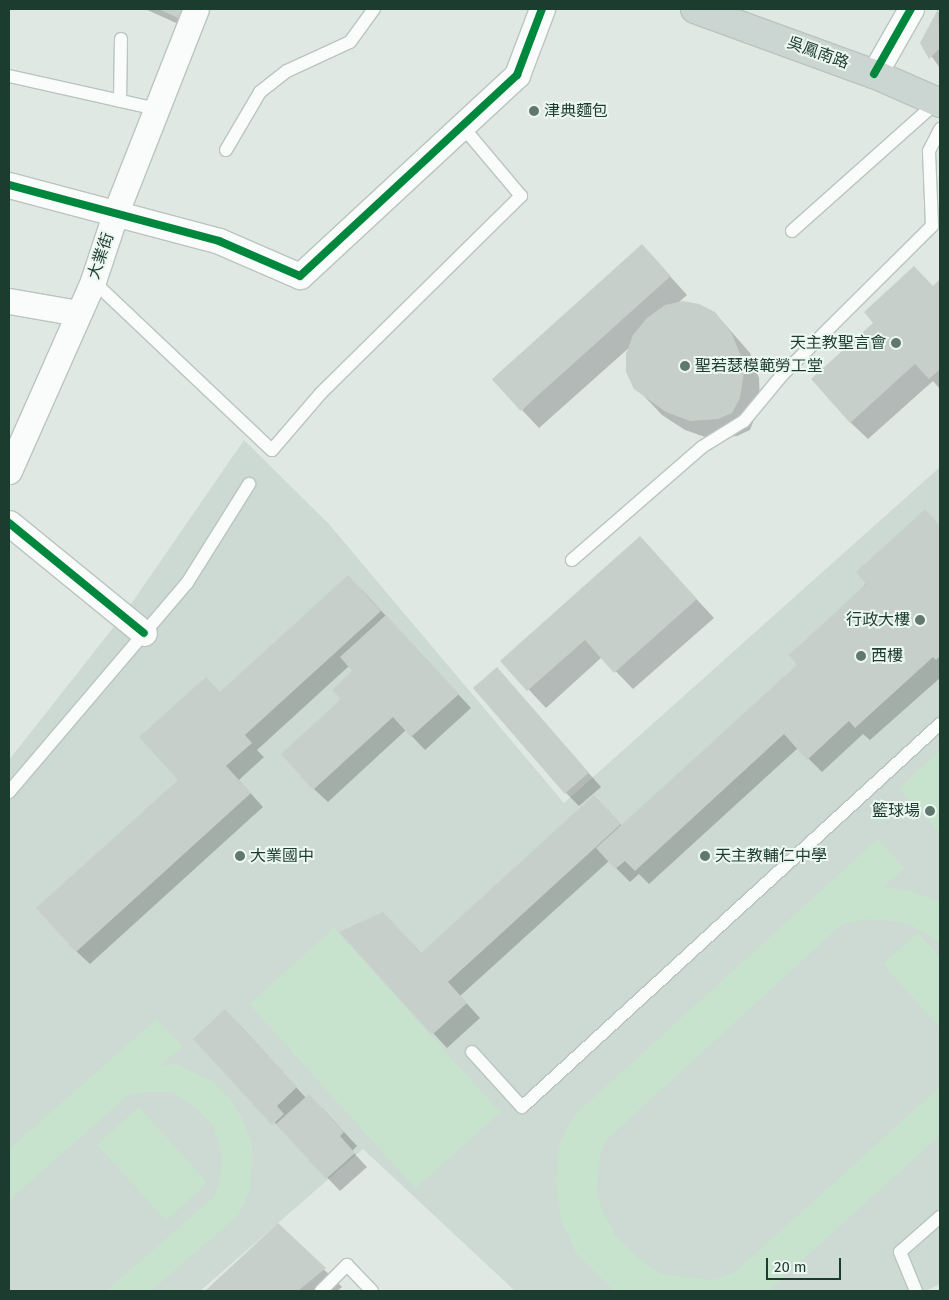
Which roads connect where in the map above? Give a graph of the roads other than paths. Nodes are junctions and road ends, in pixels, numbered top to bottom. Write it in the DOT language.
graph roads {
  1 [pos="196,9"];
  2 [pos="374,9"];
  3 [pos="542,9"];
  4 [pos="695,9"];
  5 [pos="911,9"];
  6 [pos="121,39"];
  7 [pos="874,74"];
  8 [pos="9,76"];
  9 [pos="120,100"];
  10 [pos="939,102"];
  11 [pos="156,108"];
  12 [pos="462,126"];
  13 [pos="940,129"];
  14 [pos="226,150"];
  15 [pos="9,185"];
  16 [pos="116,212"];
  17 [pos="792,231"];
  18 [pos="93,281"];
  19 [pos="9,302"];
  20 [pos="78,313"];
  21 [pos="9,471"];
  22 [pos="249,484"];
  23 [pos="9,523"];
  24 [pos="572,560"];
  25 [pos="144,633"];
  26 [pos="940,724"];
  27 [pos="9,792"];
  28 [pos="472,1052"];
  29 [pos="940,1217"];
  30 [pos="321,1291"];
  31 [pos="372,1291"];
  32 [pos="916,1291"];
  1 -- 11 [label="street, 大業街"];
  2 -- 14 [label="lane"];
  3 -- 12 [label="street"];
  4 -- 7 [label="main road, 吳鳳南路"];
  5 -- 7 [label="street"];
  6 -- 9 [label="lane"];
  7 -- 10 [label="main road, 吳鳳南路"];
  8 -- 9 [label="lane"];
  9 -- 11 [label="lane"];
  10 -- 17 [label="lane"];
  11 -- 16 [label="street, 大業街"];
  12 -- 16 [label="street"];
  12 -- 18 [label="lane"];
  13 -- 24 [label="lane"];
  15 -- 16 [label="street"];
  16 -- 18 [label="street, 大業街"];
  18 -- 20 [label="street, 大業街"];
  19 -- 20 [label="street"];
  20 -- 21 [label="street, 大業街"];
  22 -- 25 [label="lane"];
  23 -- 25 [label="street"];
  25 -- 27 [label="lane"];
  26 -- 28 [label="lane"];
  29 -- 32 [label="lane"];
  30 -- 31 [label="lane"];
}
